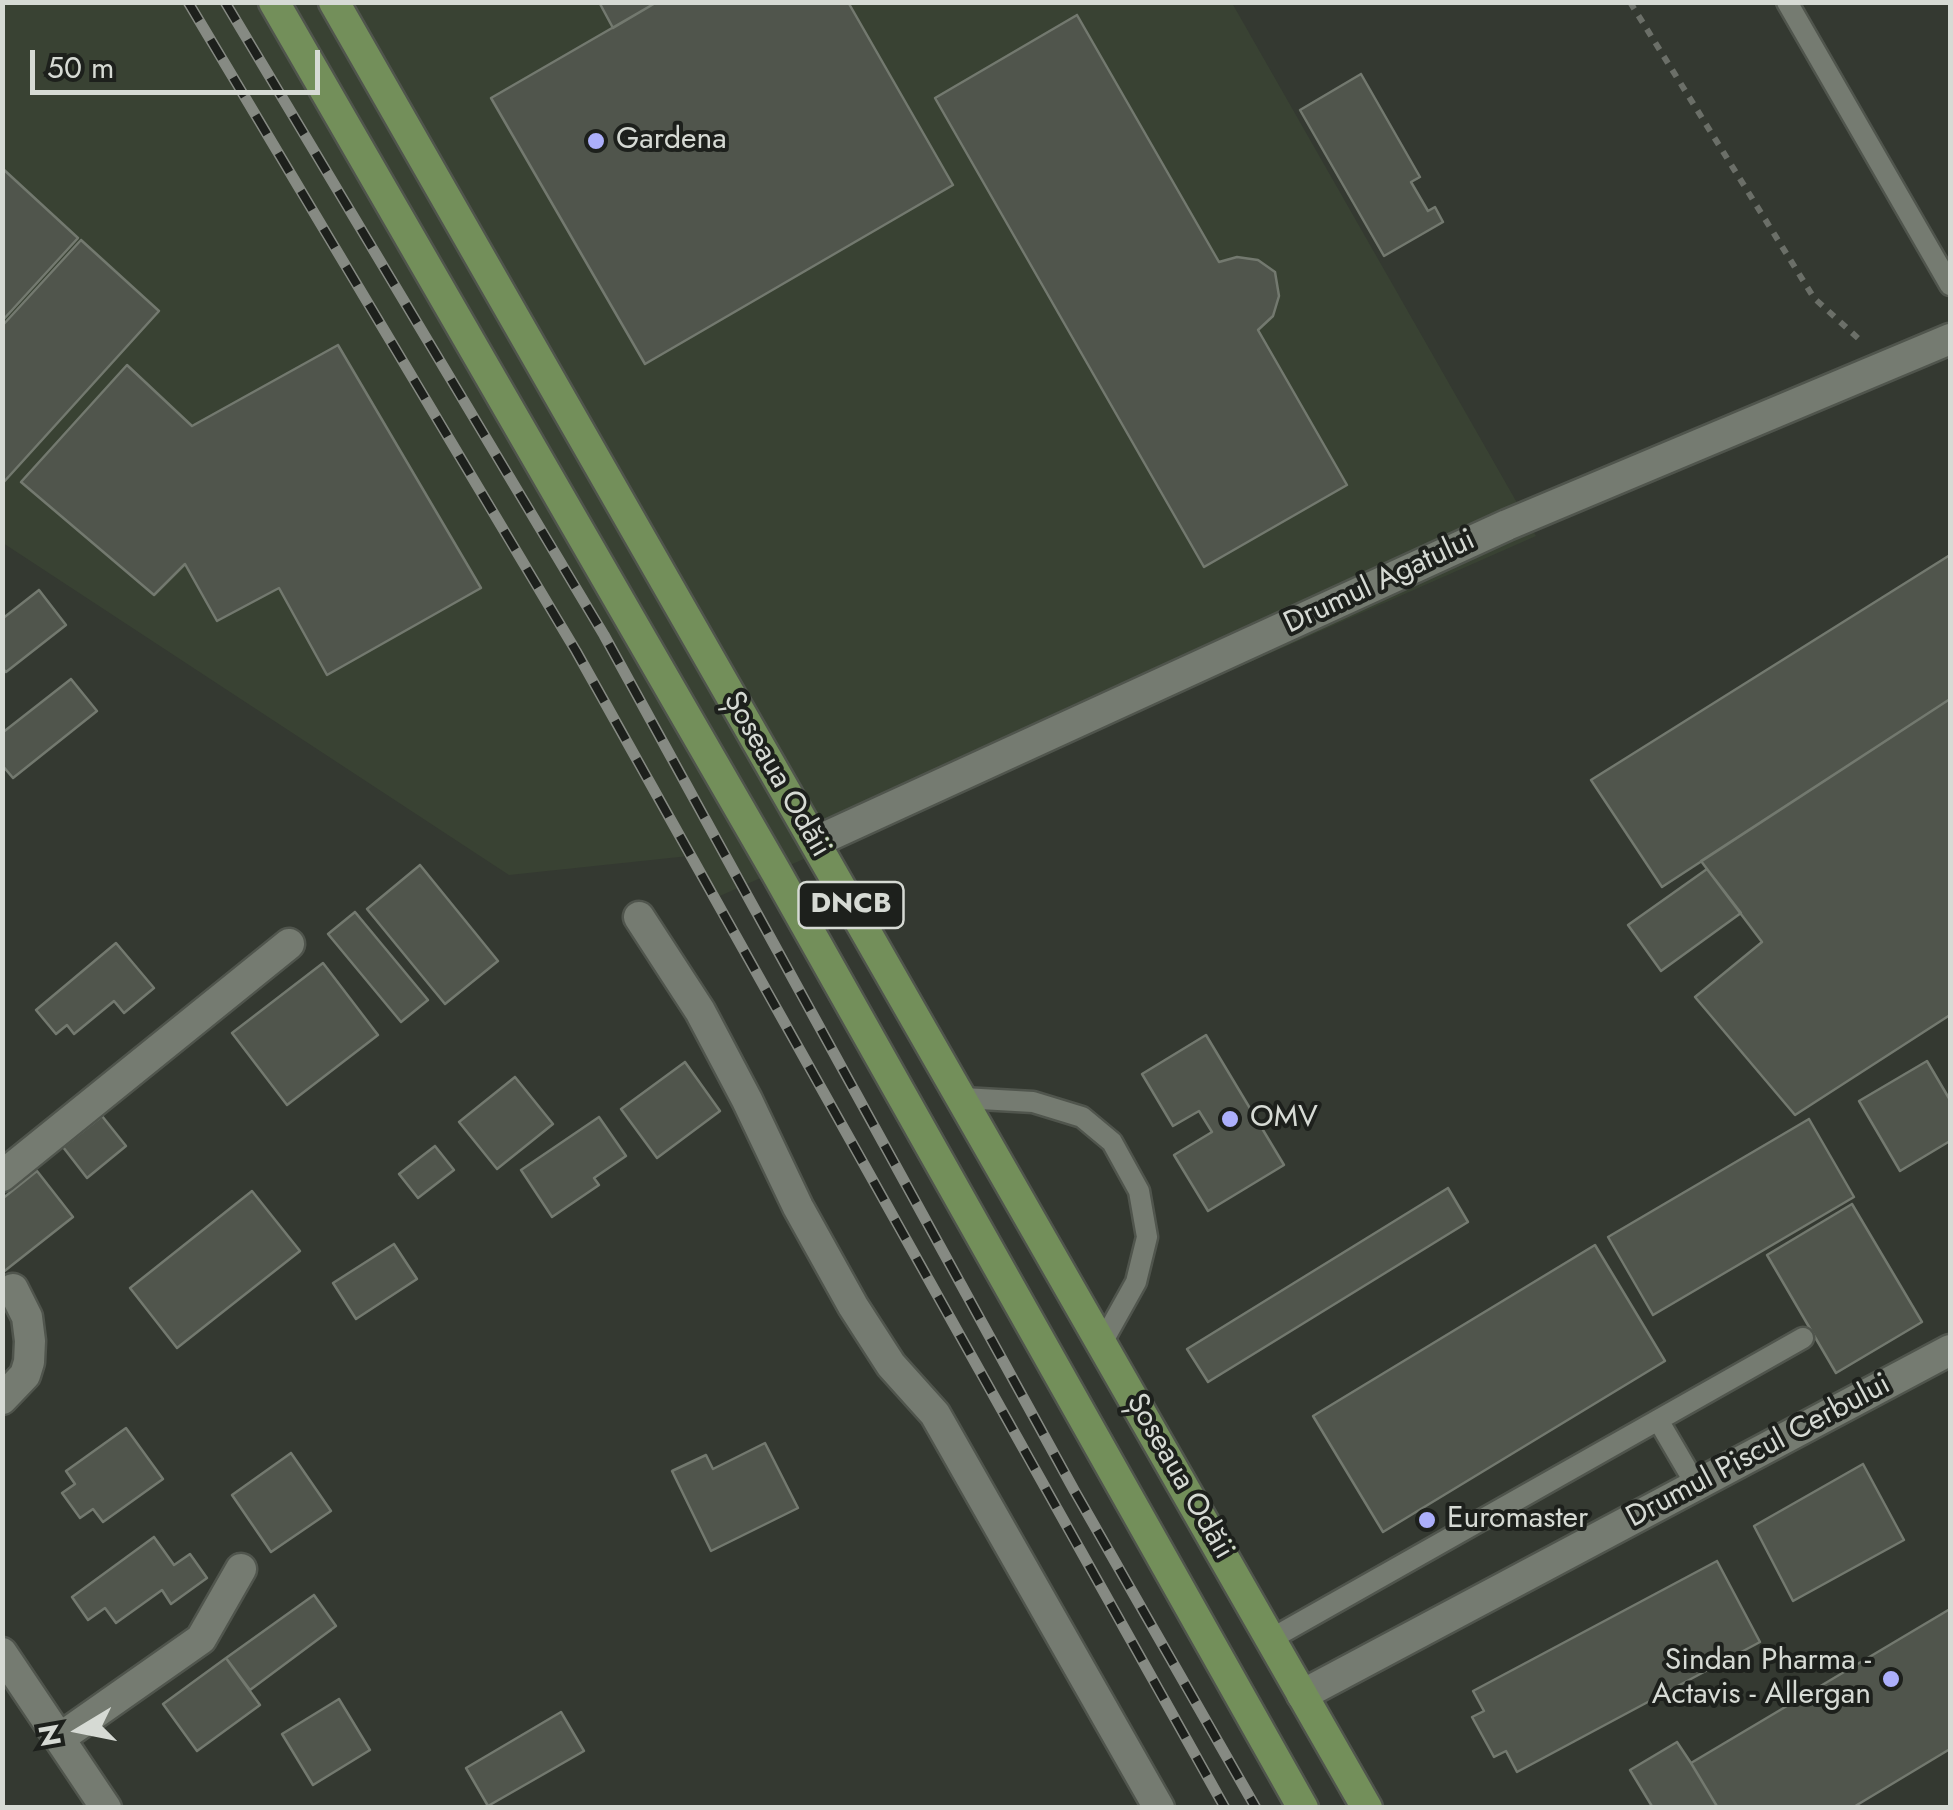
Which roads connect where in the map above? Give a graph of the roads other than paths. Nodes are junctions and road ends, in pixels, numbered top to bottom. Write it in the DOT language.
graph roads {
  1 [pos="274,2"];
  2 [pos="334,2"];
  3 [pos="1787,2"];
  4 [pos="1950,285"];
  5 [pos="1950,339"];
  6 [pos="815,842"];
  7 [pos="639,917"];
  8 [pos="289,944"];
  9 [pos="963,1098"];
  10 [pos="2,1176"];
  11 [pos="13,1289"];
  12 [pos="1803,1338"];
  13 [pos="1102,1343"];
  14 [pos="1950,1350"];
  15 [pos="2,1399"];
  16 [pos="1658,1420"];
  17 [pos="1696,1485"];
  18 [pos="241,1569"];
  19 [pos="1271,1639"];
  20 [pos="2,1653"];
  21 [pos="1302,1695"];
  22 [pos="60,1738"];
  23 [pos="106,1808"];
  24 [pos="1159,1808"];
  25 [pos="1303,1808"];
  26 [pos="1367,1808"];
  1 -- 25 [label="main road, Șoseaua Odăii / DNCB"];
  2 -- 6 [label="main road, Șoseaua Odăii / DNCB"];
  3 -- 4 [label="lane"];
  5 -- 6 [label="street, Drumul Agatului"];
  6 -- 9 [label="main road, Șoseaua Odăii / DNCB"];
  7 -- 24 [label="street"];
  8 -- 10 [label="street"];
  9 -- 13 [label="main road, Șoseaua Odăii / DNCB"];
  9 -- 13 [label="lane"];
  11 -- 15 [label="street"];
  12 -- 16 [label="lane"];
  13 -- 19 [label="main road, Șoseaua Odăii / DNCB"];
  14 -- 17 [label="street, Drumul Piscul Cerbului"];
  16 -- 17 [label="lane"];
  16 -- 19 [label="lane"];
  17 -- 21 [label="street, Drumul Piscul Cerbului"];
  18 -- 22 [label="street"];
  19 -- 21 [label="main road, Șoseaua Odăii / DNCB"];
  20 -- 22 [label="street"];
  21 -- 26 [label="main road, Șoseaua Odăii / DNCB"];
  22 -- 23 [label="street"];
}
